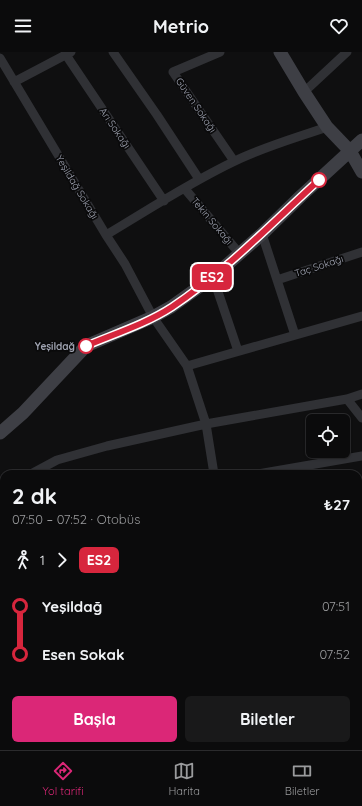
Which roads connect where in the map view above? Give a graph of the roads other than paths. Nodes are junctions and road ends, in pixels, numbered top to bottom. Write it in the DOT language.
graph roads {
  1 [pos="113,52"];
  2 [pos="220,52"];
  3 [pos="280,52"];
  4 [pos="347,52"];
  5 [pos="69,53"];
  6 [pos="0,58"];
  7 [pos="14,82"];
  8 [pos="304,92"];
  9 [pos="328,127"];
  10 [pos="362,140"];
  11 [pos="350,151"];
  12 [pos="234,161"];
  13 [pos="362,172"];
  14 [pos="199,179"];
  15 [pos="184,189"];
  16 [pos="164,201"];
  17 [pos="262,234"];
  18 [pos="106,235"];
  19 [pos="362,252"];
  20 [pos="239,253"];
  21 [pos="213,277"];
  22 [pos="277,280"];
  23 [pos="362,316"];
  24 [pos="153,317"];
  25 [pos="295,335"];
  26 [pos="238,351"];
  27 [pos="187,366"];
  28 [pos="362,394"];
  29 [pos="347,398"];
  30 [pos="362,418"];
  31 [pos="206,424"];
  32 [pos="0,433"];
  33 [pos="362,456"];
  34 [pos="39,470"];
  35 [pos="213,470"];
  36 [pos="281,470"];
  1 -- 14 [label="street"];
  2 -- 12 [label="street, Güven Sokağı"];
  3 -- 8 [label="main road"];
  4 -- 8 [label="street"];
  5 -- 7 [label="street"];
  5 -- 16 [label="street, Arı Sokağı"];
  6 -- 7 [label="street, Yeşildağ Sokağı"];
  7 -- 18 [label="street, Yeşildağ Sokağı"];
  8 -- 9 [label="main road"];
  9 -- 11 [label="main road"];
  9 -- 12 [label="street"];
  10 -- 11 [label="main road"];
  11 -- 13 [label="main road"];
  11 -- 17 [label="main road"];
  12 -- 14 [label="street"];
  14 -- 15 [label="street"];
  15 -- 16 [label="street"];
  15 -- 20 [label="street, Tekin Sokağı"];
  16 -- 18 [label="street"];
  17 -- 20 [label="main road"];
  17 -- 22 [label="street"];
  18 -- 24 [label="street, Yeşildağ Sokağı"];
  19 -- 22 [label="street, Taç Sokağı"];
  20 -- 21 [label="main road"];
  21 -- 24 [label="main road"];
  21 -- 26 [label="street"];
  22 -- 25 [label="street"];
  23 -- 25 [label="street"];
  24 -- 27 [label="street, Yeşildağ Sokağı"];
  24 -- 32 [label="main road"];
  25 -- 26 [label="street"];
  26 -- 27 [label="street"];
  27 -- 31 [label="street, Yeşildağ Sokağı"];
  28 -- 29 [label="street"];
  29 -- 30 [label="street"];
  29 -- 31 [label="street"];
  31 -- 34 [label="street"];
  31 -- 35 [label="street, Yeşildağ Sokağı"];
  33 -- 36 [label="street"];
}
